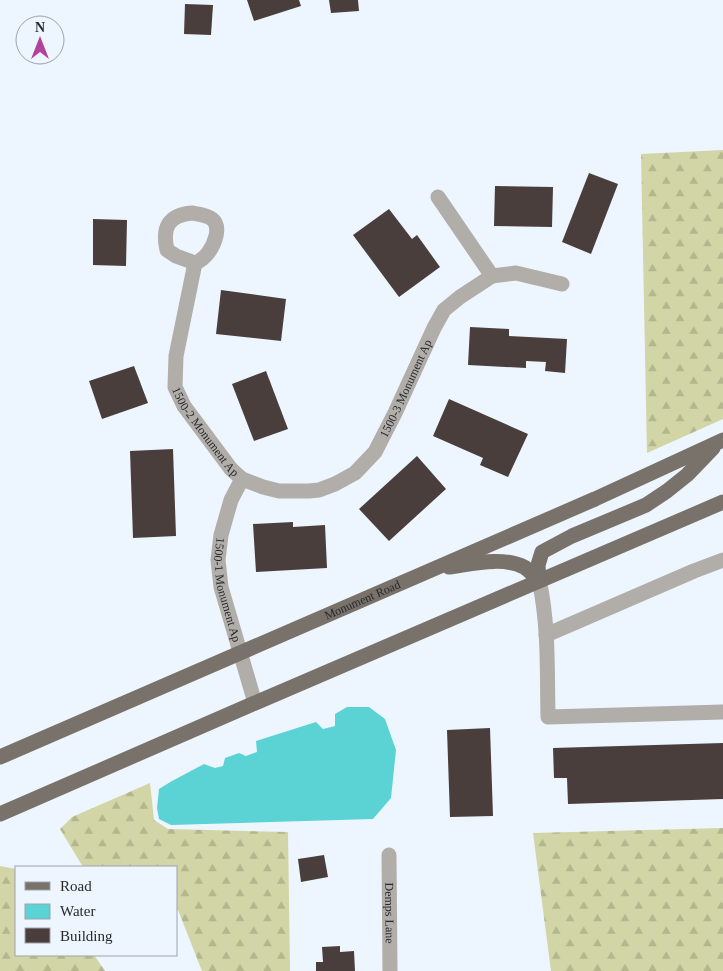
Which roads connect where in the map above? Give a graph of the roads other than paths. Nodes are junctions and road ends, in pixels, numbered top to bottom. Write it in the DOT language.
graph roads {
  1 [pos="438,198"];
  2 [pos="196,263"];
  3 [pos="492,276"];
  4 [pos="562,284"];
  5 [pos="721,441"];
  6 [pos="242,478"];
  7 [pos="723,502"];
  8 [pos="723,560"];
  9 [pos="430,570"];
  10 [pos="539,580"];
  11 [pos="546,635"];
  12 [pos="241,652"];
  13 [pos="255,702"];
  14 [pos="723,712"];
  15 [pos="0,757"];
  16 [pos="0,814"];
  17 [pos="388,855"];
  18 [pos="390,971"];
  1 -- 3 [label="street"];
  2 -- 6 [label="street, 1500-2 Monument Ap"];
  3 -- 4 [label="street, 1500-3 Monument Ap"];
  3 -- 6 [label="street, 1500-3 Monument Ap"];
  5 -- 9 [label="main road, Monument Road"];
  5 -- 10 [label="main road"];
  6 -- 12 [label="street, 1500-1 Monument Ap"];
  7 -- 10 [label="main road"];
  8 -- 11 [label="street"];
  9 -- 10 [label="main road"];
  9 -- 12 [label="main road, Monument Road"];
  10 -- 11 [label="street"];
  10 -- 13 [label="main road"];
  11 -- 14 [label="street"];
  12 -- 13 [label="street, 1500-1 Monument Ap"];
  12 -- 15 [label="main road, Monument Road"];
  13 -- 16 [label="main road"];
  17 -- 18 [label="street, Demps Lane"];
}
